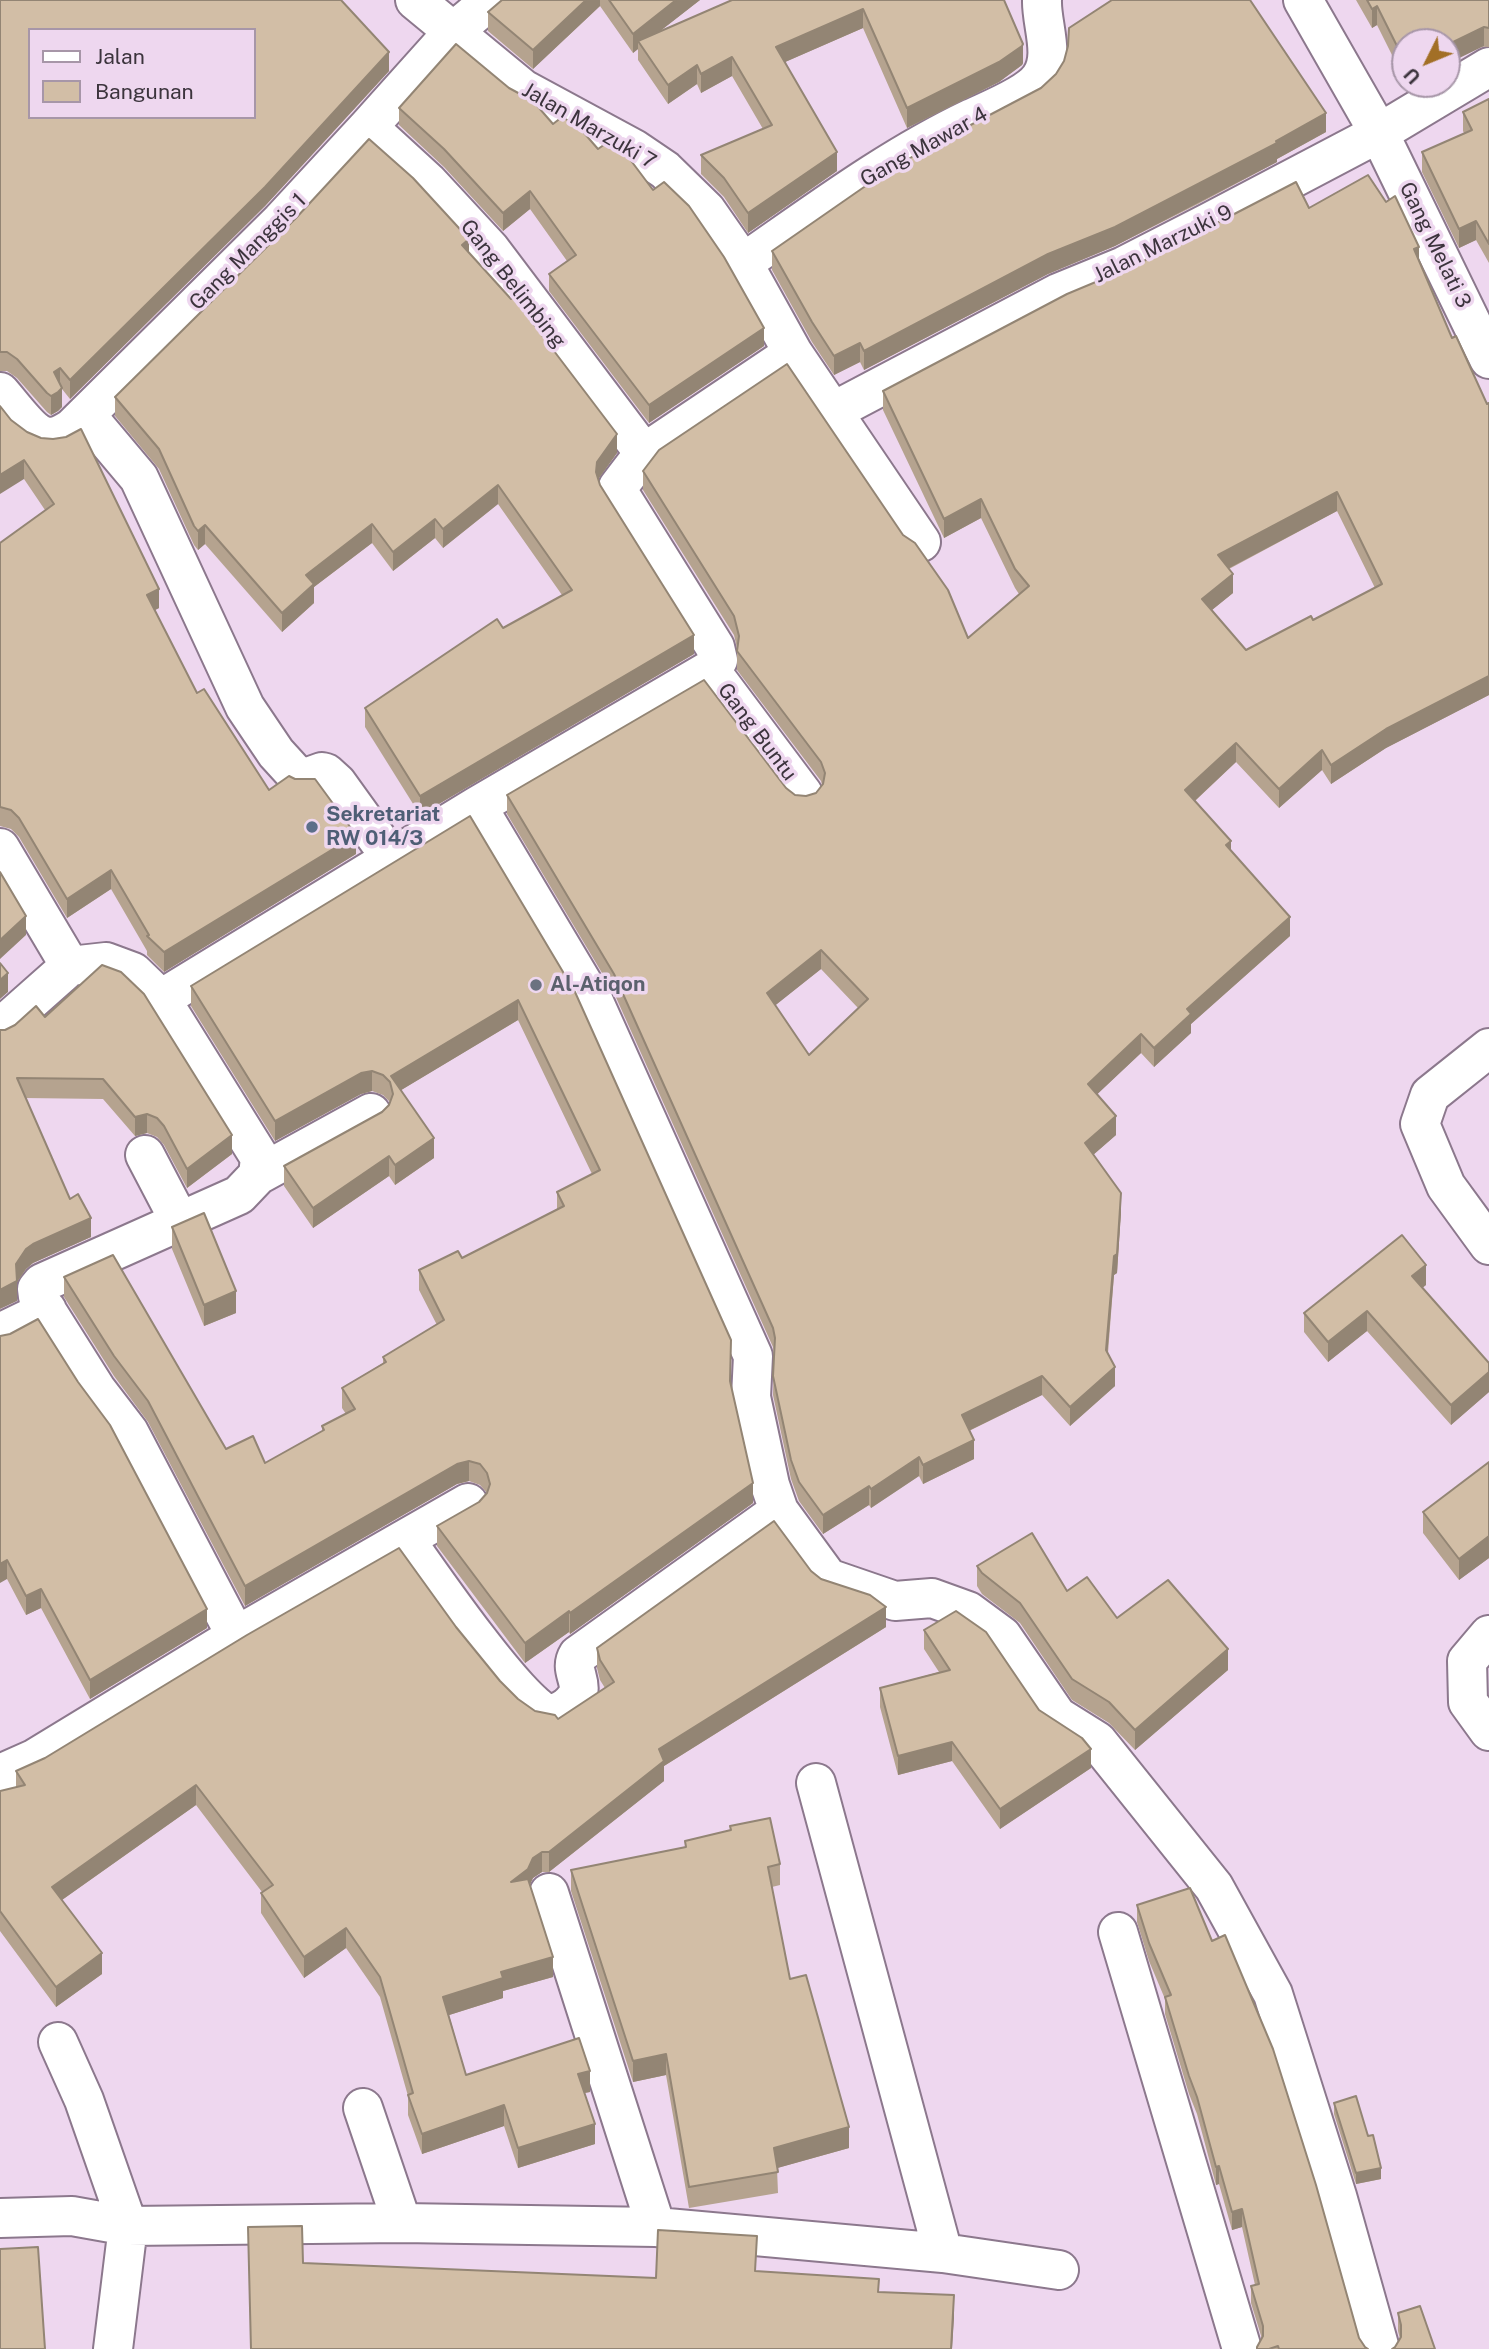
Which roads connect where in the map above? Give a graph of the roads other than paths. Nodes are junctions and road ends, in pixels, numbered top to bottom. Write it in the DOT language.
graph roads {
  1 [pos="415,0"];
  2 [pos="491,0"];
  3 [pos="1042,0"];
  4 [pos="1303,0"];
  5 [pos="454,31"];
  6 [pos="1489,67"];
  7 [pos="368,127"];
  8 [pos="1379,133"];
  9 [pos="743,263"];
  10 [pos="793,353"];
  11 [pos="1489,359"];
  12 [pos="0,392"];
  13 [pos="832,412"];
  14 [pos="86,415"];
  15 [pos="644,453"];
  16 [pos="921,542"];
  17 [pos="710,670"];
  18 [pos="803,794"];
  19 [pos="477,806"];
  20 [pos="0,848"];
  21 [pos="391,858"];
  22 [pos="70,967"];
  23 [pos="161,999"];
  24 [pos="0,1028"];
  25 [pos="1489,1048"];
  26 [pos="371,1113"];
  27 [pos="145,1155"];
  28 [pos="258,1174"];
  29 [pos="179,1220"];
  30 [pos="1489,1245"];
  31 [pos="47,1310"];
  32 [pos="0,1333"];
  33 [pos="468,1503"];
  34 [pos="779,1511"];
  35 [pos="405,1539"];
  36 [pos="1489,1634"];
  37 [pos="236,1636"];
  38 [pos="1489,1731"];
  39 [pos="0,1774"];
  40 [pos="816,1783"];
  41 [pos="549,1893"];
  42 [pos="1118,1932"];
  43 [pos="58,2042"];
  44 [pos="363,2108"];
  45 [pos="0,2218"];
  46 [pos="402,2223"];
  47 [pos="128,2226"];
  48 [pos="656,2227"];
  49 [pos="943,2253"];
  50 [pos="1059,2270"];
  51 [pos="113,2349"];
  52 [pos="1242,2349"];
  53 [pos="1380,2349"];
  1 -- 5 [label="street, Jalan Marzuki 7"];
  2 -- 5 [label="street, Gang Manggis 1"];
  3 -- 9 [label="street, Gang Mawar 4"];
  4 -- 8 [label="street, Gang Melati 3"];
  5 -- 7 [label="street, Gang Manggis 1"];
  5 -- 9 [label="street, Jalan Marzuki 7"];
  6 -- 8 [label="street, Jalan Marzuki 9"];
  7 -- 14 [label="street, Gang Manggis 1"];
  7 -- 15 [label="street, Gang Belimbing"];
  8 -- 11 [label="street, Gang Melati 3"];
  8 -- 13 [label="street, Jalan Marzuki 9"];
  9 -- 10 [label="street, Jalan Marzuki 7"];
  10 -- 13 [label="street, Jalan Marzuki 7"];
  10 -- 15 [label="street"];
  12 -- 14 [label="street, Gang Manggis 1"];
  13 -- 16 [label="street, Jalan Marzuki 7"];
  14 -- 21 [label="street"];
  15 -- 17 [label="street"];
  17 -- 18 [label="street, Gang Buntu"];
  17 -- 19 [label="street"];
  19 -- 21 [label="street"];
  19 -- 34 [label="street"];
  20 -- 22 [label="street"];
  21 -- 23 [label="street"];
  22 -- 23 [label="street"];
  22 -- 24 [label="street"];
  23 -- 28 [label="street"];
  25 -- 30 [label="street"];
  26 -- 28 [label="street"];
  27 -- 29 [label="street"];
  28 -- 29 [label="street"];
  29 -- 31 [label="street"];
  31 -- 32 [label="street"];
  31 -- 37 [label="street"];
  33 -- 35 [label="street"];
  34 -- 35 [label="street"];
  34 -- 53 [label="street"];
  35 -- 37 [label="street"];
  36 -- 38 [label="street"];
  37 -- 39 [label="street"];
  40 -- 49 [label="street"];
  41 -- 48 [label="street"];
  42 -- 52 [label="street"];
  43 -- 47 [label="street"];
  44 -- 46 [label="street"];
  45 -- 47 [label="street"];
  46 -- 47 [label="street"];
  46 -- 48 [label="street"];
  47 -- 51 [label="street"];
  48 -- 49 [label="street"];
  49 -- 50 [label="street"];
}
